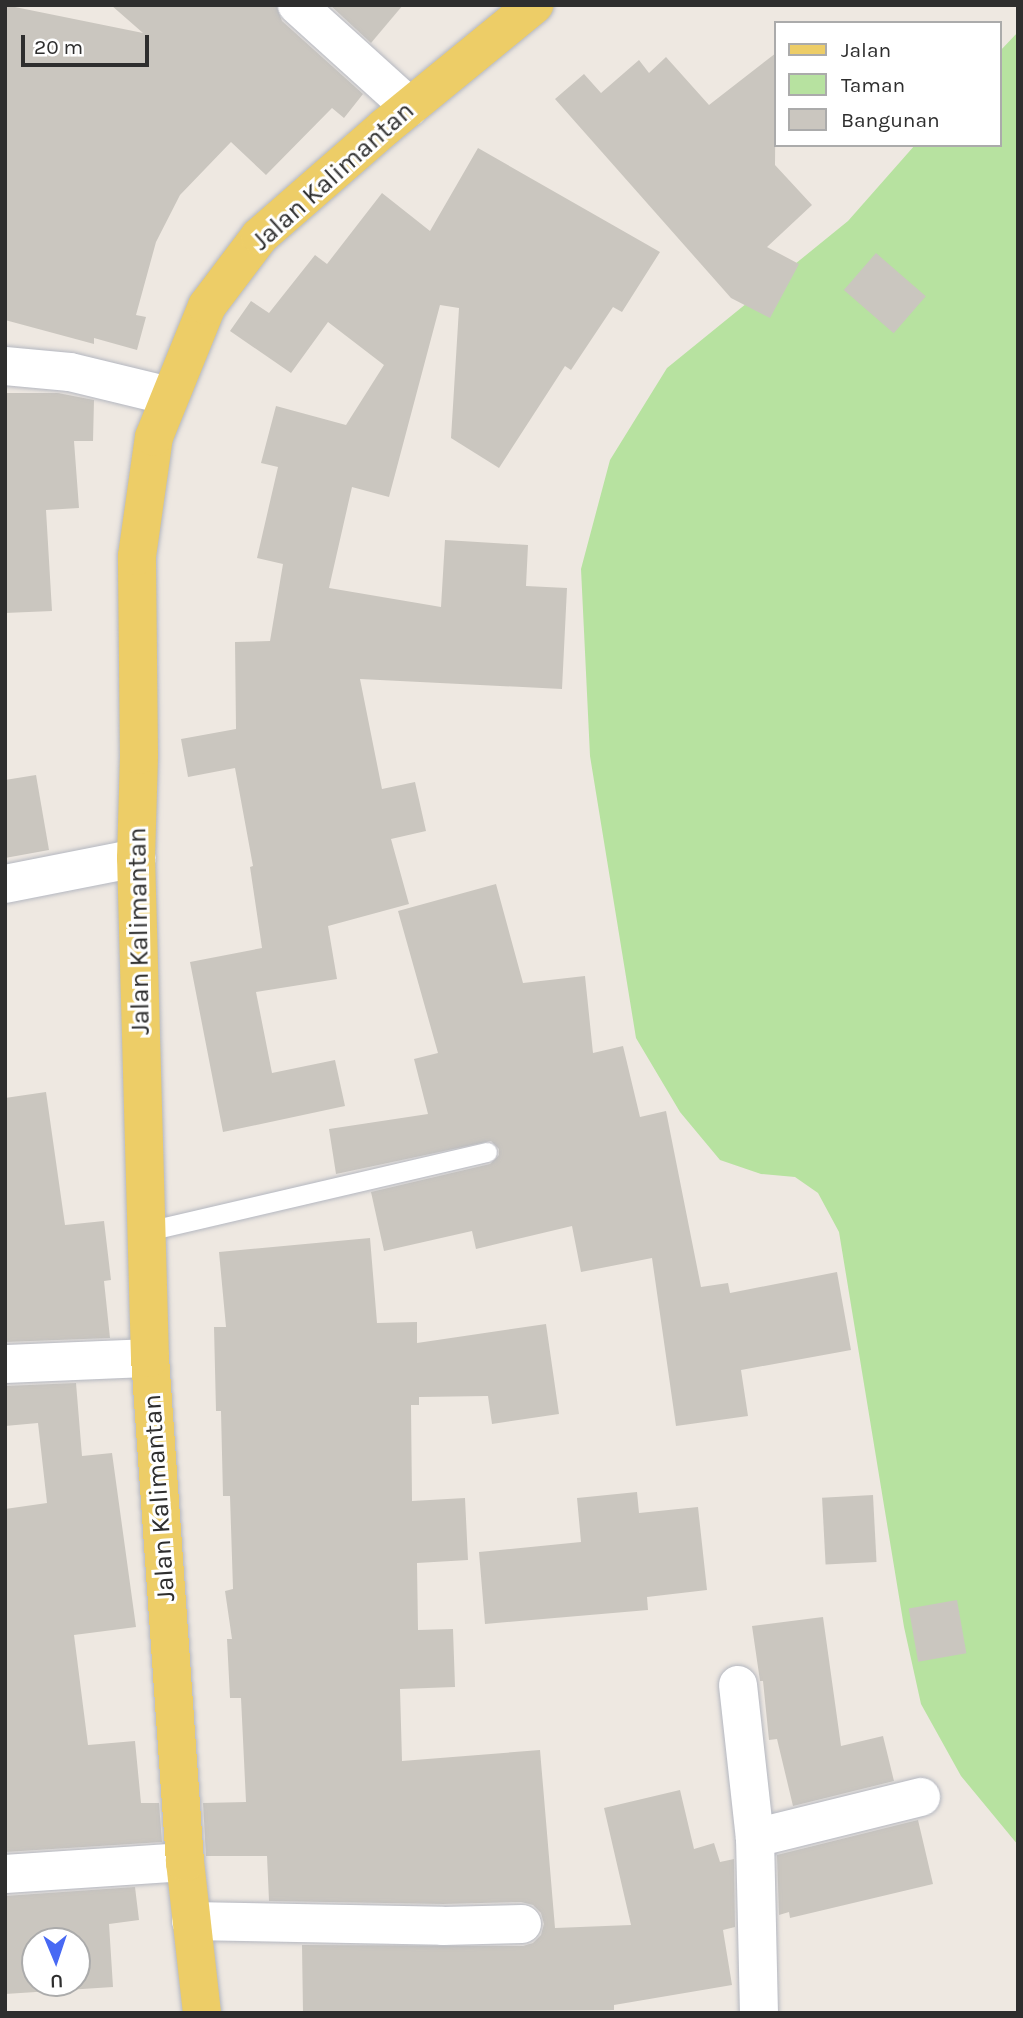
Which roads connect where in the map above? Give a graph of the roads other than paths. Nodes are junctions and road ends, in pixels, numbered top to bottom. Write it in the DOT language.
graph roads {
  1 [pos="297,5"];
  2 [pos="534,5"];
  3 [pos="410,107"];
  4 [pos="5,366"];
  5 [pos="169,396"];
  6 [pos="136,858"];
  7 [pos="5,884"];
  8 [pos="487,1152"];
  9 [pos="147,1231"];
  10 [pos="150,1358"];
  11 [pos="5,1364"];
  12 [pos="738,1685"];
  13 [pos="921,1797"];
  14 [pos="755,1838"];
  15 [pos="185,1863"];
  16 [pos="5,1874"];
  17 [pos="191,1921"];
  18 [pos="522,1924"];
  19 [pos="202,2013"];
  20 [pos="760,2013"];
  1 -- 3 [label="street"];
  2 -- 3 [label="main road, Jalan Kalimantan"];
  3 -- 5 [label="main road, Jalan Kalimantan"];
  4 -- 5 [label="street"];
  5 -- 6 [label="main road, Jalan Kalimantan"];
  6 -- 7 [label="street"];
  6 -- 9 [label="main road, Jalan Kalimantan"];
  8 -- 9 [label="lane"];
  9 -- 10 [label="main road, Jalan Kalimantan"];
  10 -- 11 [label="street"];
  10 -- 15 [label="main road, Jalan Kalimantan"];
  12 -- 14 [label="street"];
  13 -- 14 [label="street"];
  14 -- 20 [label="street"];
  15 -- 16 [label="street"];
  15 -- 17 [label="main road, Jalan Kalimantan"];
  17 -- 18 [label="street"];
  17 -- 19 [label="main road, Jalan Kalimantan"];
}
